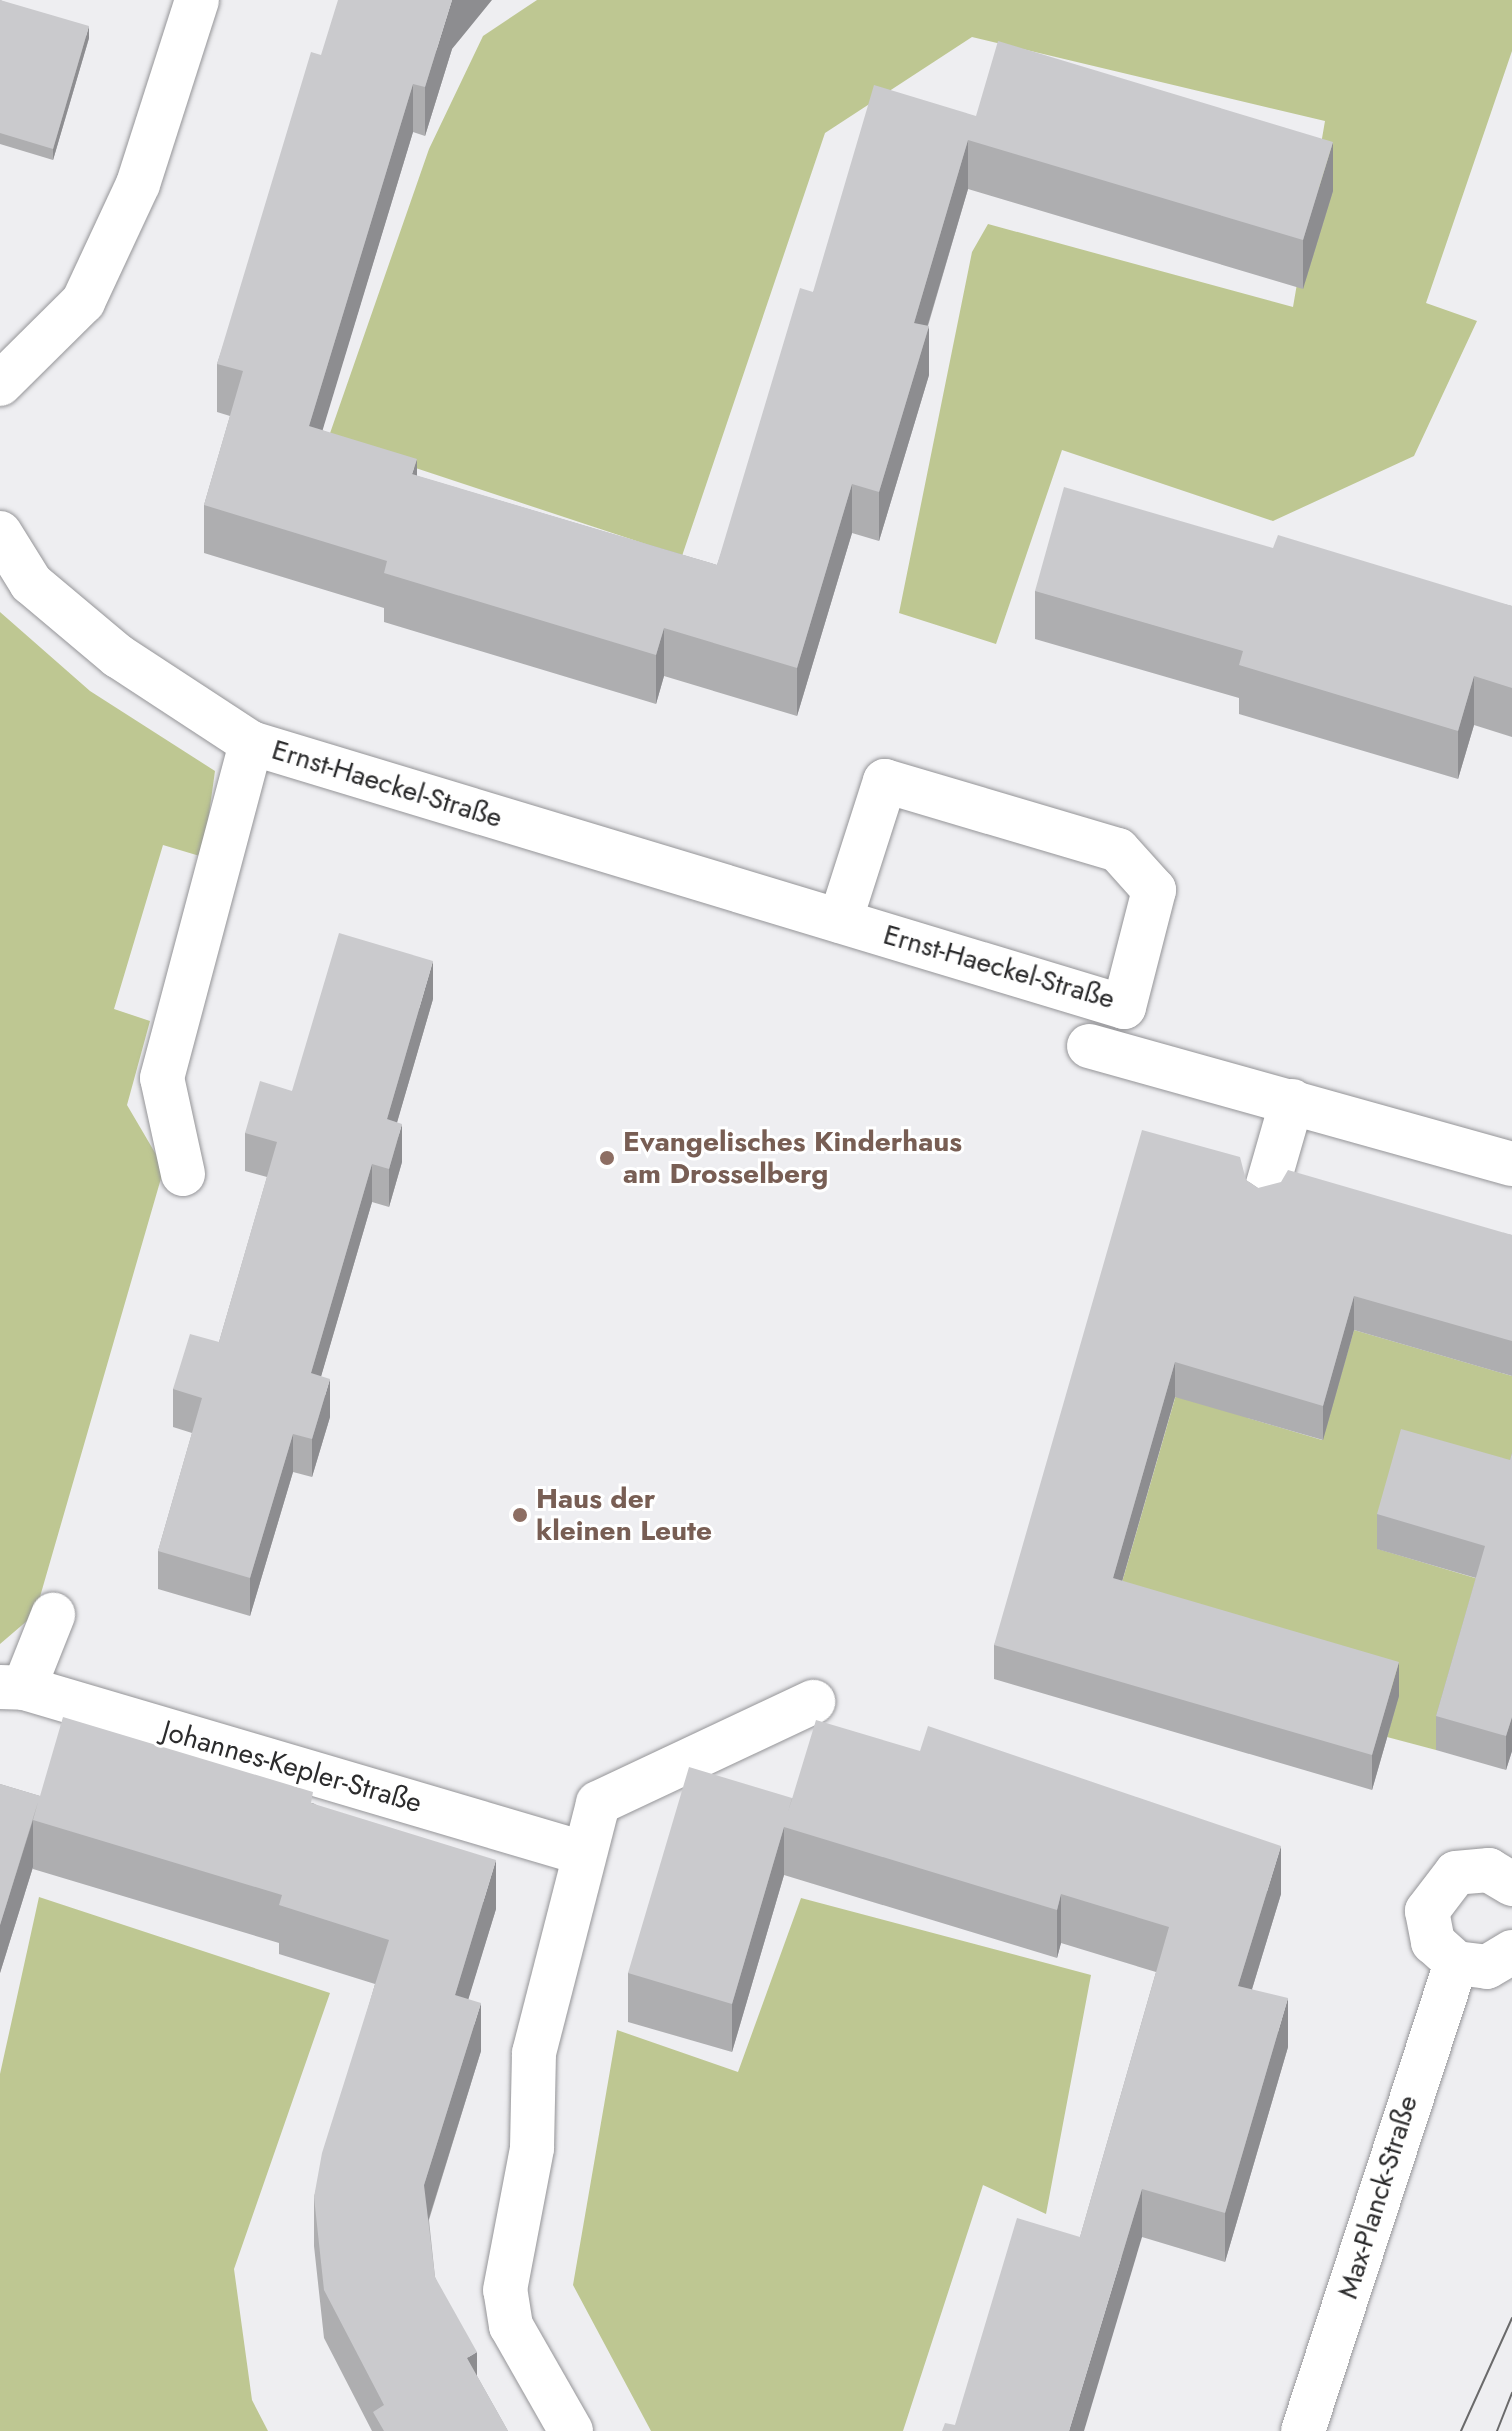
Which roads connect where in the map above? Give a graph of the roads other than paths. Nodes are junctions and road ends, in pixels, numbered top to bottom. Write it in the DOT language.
graph roads {
  1 [pos="197,0"];
  2 [pos="0,384"];
  3 [pos="0,533"];
  4 [pos="251,743"];
  5 [pos="840,921"];
  6 [pos="1089,1046"];
  7 [pos="1292,1101"];
  8 [pos="1512,1164"];
  9 [pos="183,1174"];
  10 [pos="1264,1198"];
  11 [pos="53,1615"];
  12 [pos="12,1687"];
  13 [pos="813,1702"];
  14 [pos="583,1853"];
  15 [pos="1512,1884"];
  16 [pos="1512,1952"];
  17 [pos="1456,1963"];
  18 [pos="571,2431"];
  19 [pos="1303,2431"];
  1 -- 2 [label="street"];
  3 -- 4 [label="street, Ernst-Haeckel-Straße"];
  4 -- 5 [label="street, Ernst-Haeckel-Straße"];
  4 -- 9 [label="street"];
  5 -- 5 [label="street, Ernst-Haeckel-Straße"];
  6 -- 7 [label="street"];
  7 -- 8 [label="street"];
  7 -- 10 [label="street"];
  11 -- 12 [label="street"];
  12 -- 14 [label="street, Johannes-Kepler-Straße"];
  13 -- 14 [label="street"];
  14 -- 18 [label="street"];
  15 -- 17 [label="street"];
  16 -- 17 [label="street"];
  17 -- 19 [label="street, Max-Planck-Straße"];
}
